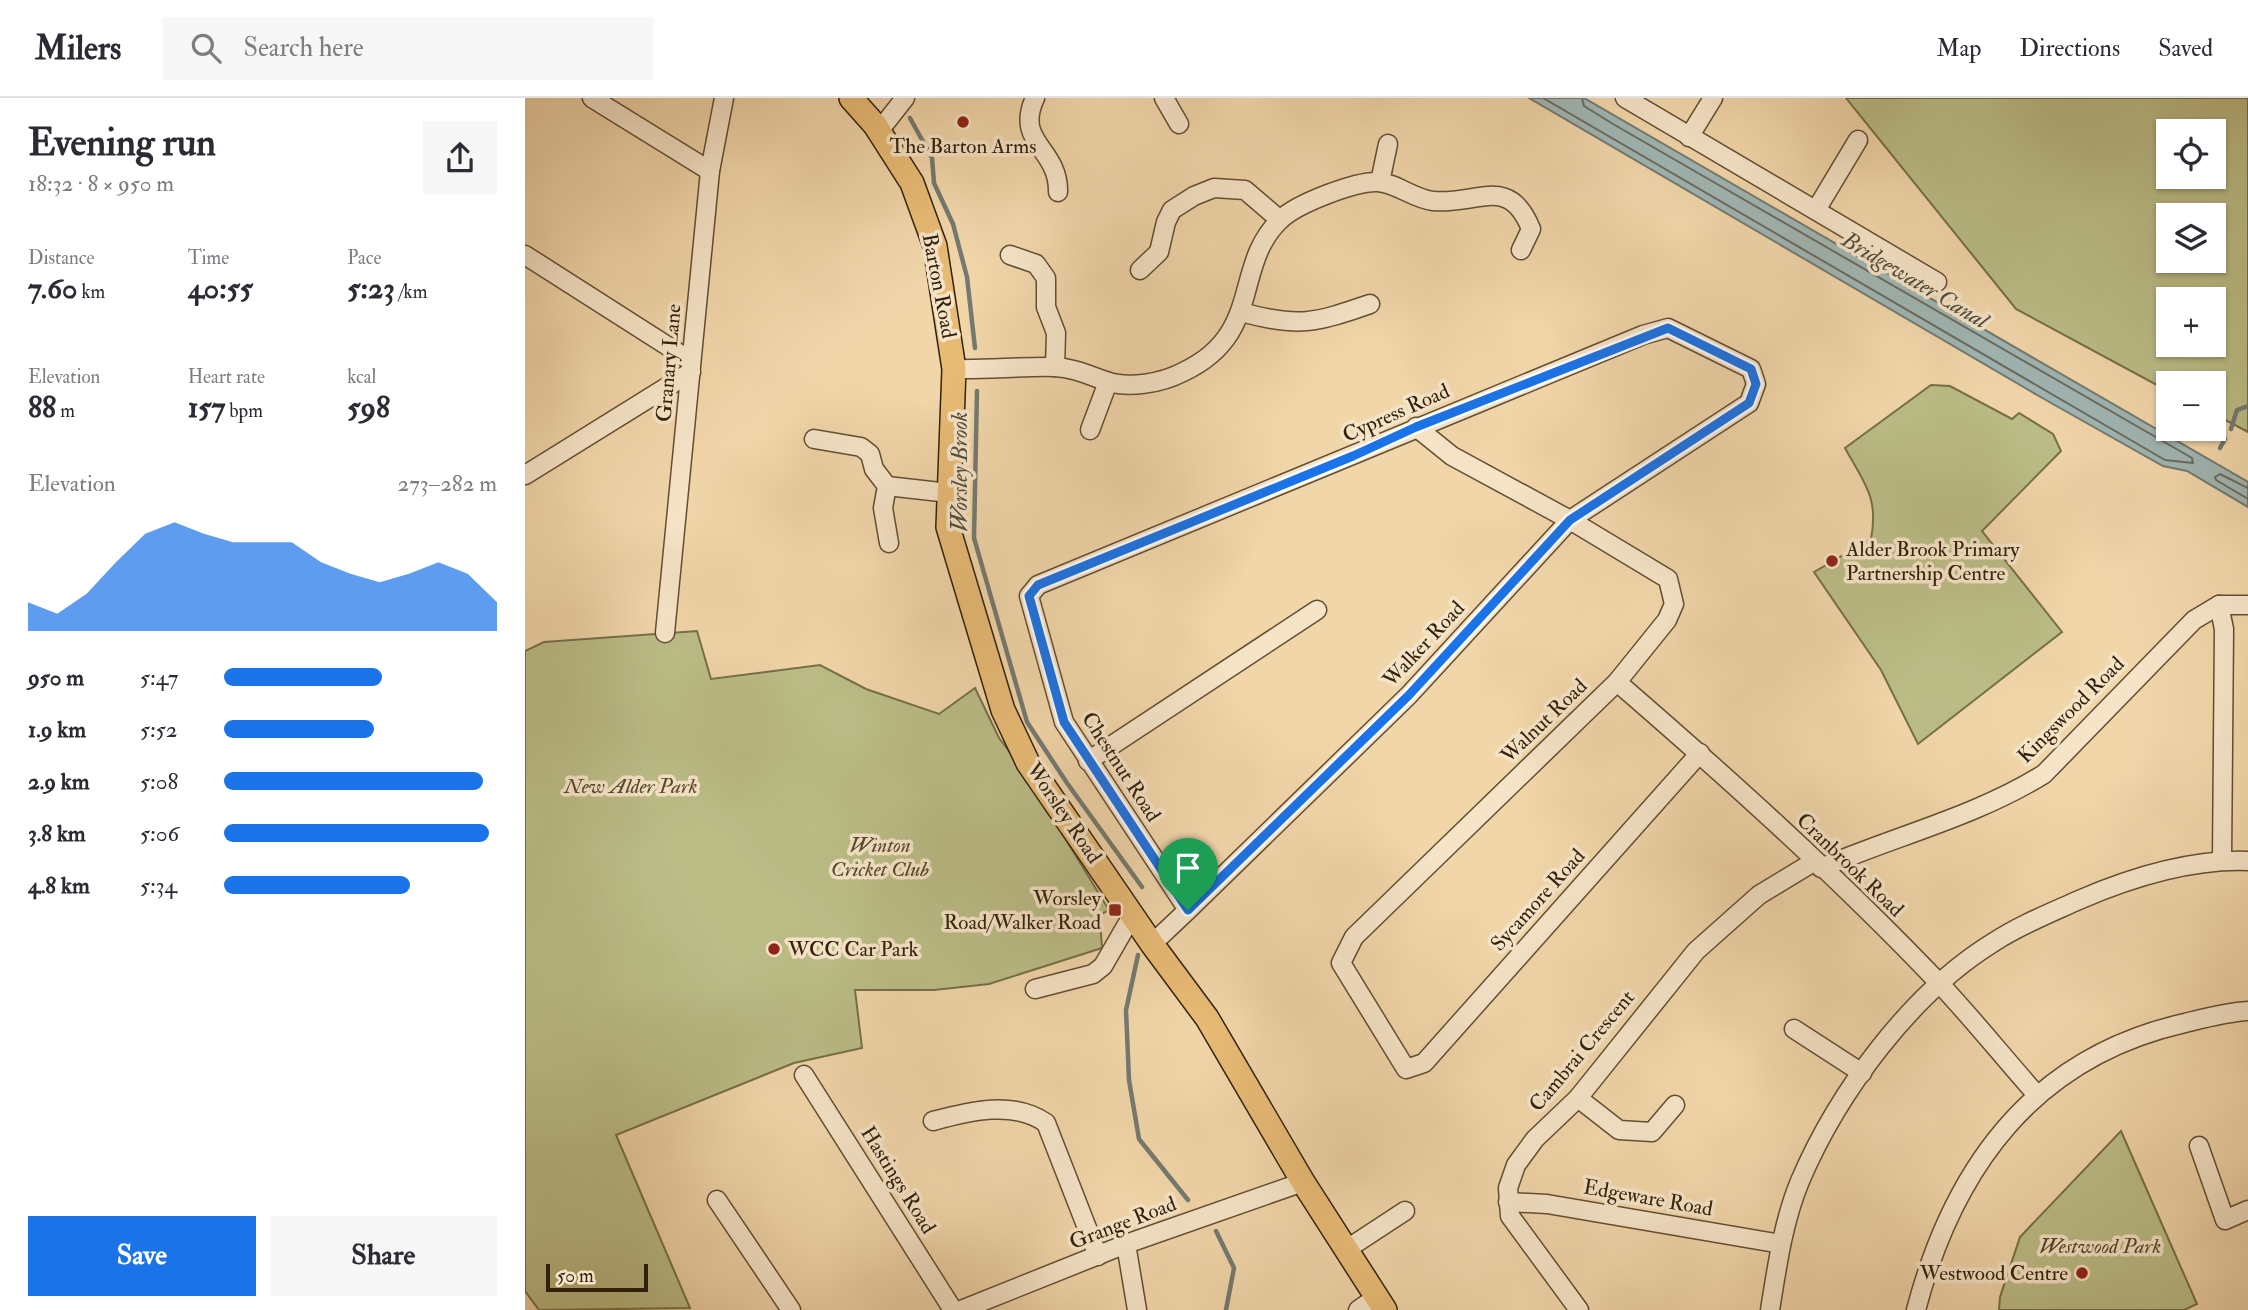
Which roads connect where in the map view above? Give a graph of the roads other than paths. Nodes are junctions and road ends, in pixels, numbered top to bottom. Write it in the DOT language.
graph roads {
  1 [pos="592,98"];
  2 [pos="724,98"];
  3 [pos="851,98"];
  4 [pos="905,98"];
  5 [pos="1035,98"];
  6 [pos="1164,98"];
  7 [pos="1625,98"];
  8 [pos="1713,98"];
  9 [pos="1179,124"];
  10 [pos="879,131"];
  11 [pos="1689,137"];
  12 [pos="1858,139"];
  13 [pos="1388,144"];
  14 [pos="710,172"];
  15 [pos="1380,182"];
  16 [pos="1058,192"];
  17 [pos="1816,211"];
  18 [pos="1279,220"];
  19 [pos="1521,250"];
  20 [pos="525,255"];
  21 [pos="1010,255"];
  22 [pos="1140,270"];
  23 [pos="1937,282"];
  24 [pos="1370,304"];
  25 [pos="1241,312"];
  26 [pos="691,367"];
  27 [pos="1055,367"];
  28 [pos="954,369"];
  29 [pos="1108,382"];
  30 [pos="1749,403"];
  31 [pos="1416,427"];
  32 [pos="1090,430"];
  33 [pos="814,439"];
  34 [pos="525,475"];
  35 [pos="887,486"];
  36 [pos="948,495"];
  37 [pos="1570,520"];
  38 [pos="889,542"];
  39 [pos="1029,596"];
  40 [pos="2248,604"];
  41 [pos="2219,605"];
  42 [pos="1317,610"];
  43 [pos="665,633"];
  44 [pos="1617,682"];
  45 [pos="1700,754"];
  46 [pos="1088,761"];
  47 [pos="2223,860"];
  48 [pos="2248,861"];
  49 [pos="1818,864"];
  50 [pos="1188,910"];
  51 [pos="1133,914"];
  52 [pos="1152,944"];
  53 [pos="1939,984"];
  54 [pos="1035,989"];
  55 [pos="2248,1012"];
  56 [pos="1794,1029"];
  57 [pos="1406,1069"];
  58 [pos="1862,1073"];
  59 [pos="804,1075"];
  60 [pos="2037,1095"];
  61 [pos="1577,1098"];
  62 [pos="1675,1105"];
  63 [pos="933,1121"];
  64 [pos="2199,1146"];
  65 [pos="1303,1182"];
  66 [pos="717,1200"];
  67 [pos="1507,1202"];
  68 [pos="2248,1210"];
  69 [pos="1405,1211"];
  70 [pos="1126,1244"];
  71 [pos="1781,1244"];
  72 [pos="1347,1249"];
  73 [pos="1098,1256"];
  74 [pos="1373,1306"];
  75 [pos="791,1310"];
  76 [pos="953,1310"];
  77 [pos="961,1310"];
  78 [pos="1137,1310"];
  79 [pos="1579,1310"];
  80 [pos="1770,1310"];
  81 [pos="1916,1310"];
  1 -- 14 [label="street"];
  2 -- 14 [label="street, Granary Lane"];
  3 -- 10 [label="main road, Barton Road"];
  4 -- 10 [label="street"];
  5 -- 16 [label="street"];
  6 -- 9 [label="street"];
  7 -- 11 [label="street"];
  8 -- 11 [label="street"];
  10 -- 28 [label="main road, Barton Road"];
  11 -- 17 [label="street"];
  12 -- 17 [label="street"];
  13 -- 15 [label="street"];
  14 -- 26 [label="street, Granary Lane"];
  15 -- 18 [label="street"];
  15 -- 19 [label="street"];
  17 -- 23 [label="street"];
  18 -- 22 [label="street"];
  18 -- 25 [label="street"];
  20 -- 26 [label="street"];
  21 -- 27 [label="street"];
  24 -- 25 [label="street"];
  25 -- 29 [label="street"];
  26 -- 34 [label="street"];
  26 -- 43 [label="street, Granary Lane"];
  27 -- 28 [label="street"];
  27 -- 29 [label="street"];
  28 -- 36 [label="main road, Barton Road"];
  29 -- 32 [label="street"];
  30 -- 31 [label="street, Cypress Road"];
  30 -- 37 [label="street, Walker Road"];
  31 -- 37 [label="street, Walnut Road"];
  31 -- 39 [label="street, Cypress Road"];
  33 -- 35 [label="street"];
  35 -- 36 [label="street"];
  35 -- 38 [label="street"];
  36 -- 51 [label="main road, Worsley Road"];
  37 -- 44 [label="street, Walnut Road"];
  37 -- 50 [label="street, Walker Road"];
  39 -- 46 [label="street, Chestnut Road"];
  40 -- 41 [label="street"];
  41 -- 47 [label="street"];
  41 -- 49 [label="street, Kingswood Road"];
  42 -- 46 [label="street"];
  44 -- 45 [label="street, Cranbrook Road"];
  44 -- 57 [label="street, Walnut Road"];
  45 -- 49 [label="street, Cranbrook Road"];
  45 -- 57 [label="street, Sycamore Road"];
  46 -- 50 [label="street, Chestnut Road"];
  47 -- 48 [label="street"];
  47 -- 53 [label="street"];
  49 -- 53 [label="street, Cranbrook Road"];
  49 -- 61 [label="street, Cambrai Crescent"];
  50 -- 52 [label="street, Walker Road"];
  51 -- 52 [label="main road, Worsley Road"];
  51 -- 54 [label="street"];
  52 -- 65 [label="main road, Worsley Road"];
  53 -- 58 [label="street"];
  53 -- 60 [label="street, Cranbrook Road"];
  55 -- 60 [label="street"];
  56 -- 58 [label="street"];
  58 -- 71 [label="street"];
  59 -- 76 [label="street, Hastings Road"];
  60 -- 81 [label="street"];
  61 -- 62 [label="street"];
  61 -- 67 [label="street, Cambrai Crescent"];
  63 -- 73 [label="street"];
  64 -- 68 [label="street"];
  65 -- 70 [label="street, Grange Road"];
  65 -- 72 [label="main road, Worsley Road"];
  66 -- 75 [label="street"];
  67 -- 71 [label="street, Edgeware Road"];
  67 -- 79 [label="street"];
  69 -- 72 [label="street"];
  70 -- 73 [label="street, Grange Road"];
  70 -- 78 [label="street"];
  71 -- 80 [label="street"];
  72 -- 74 [label="main road, Worsley Road"];
  73 -- 77 [label="street, Grange Road"];
}
